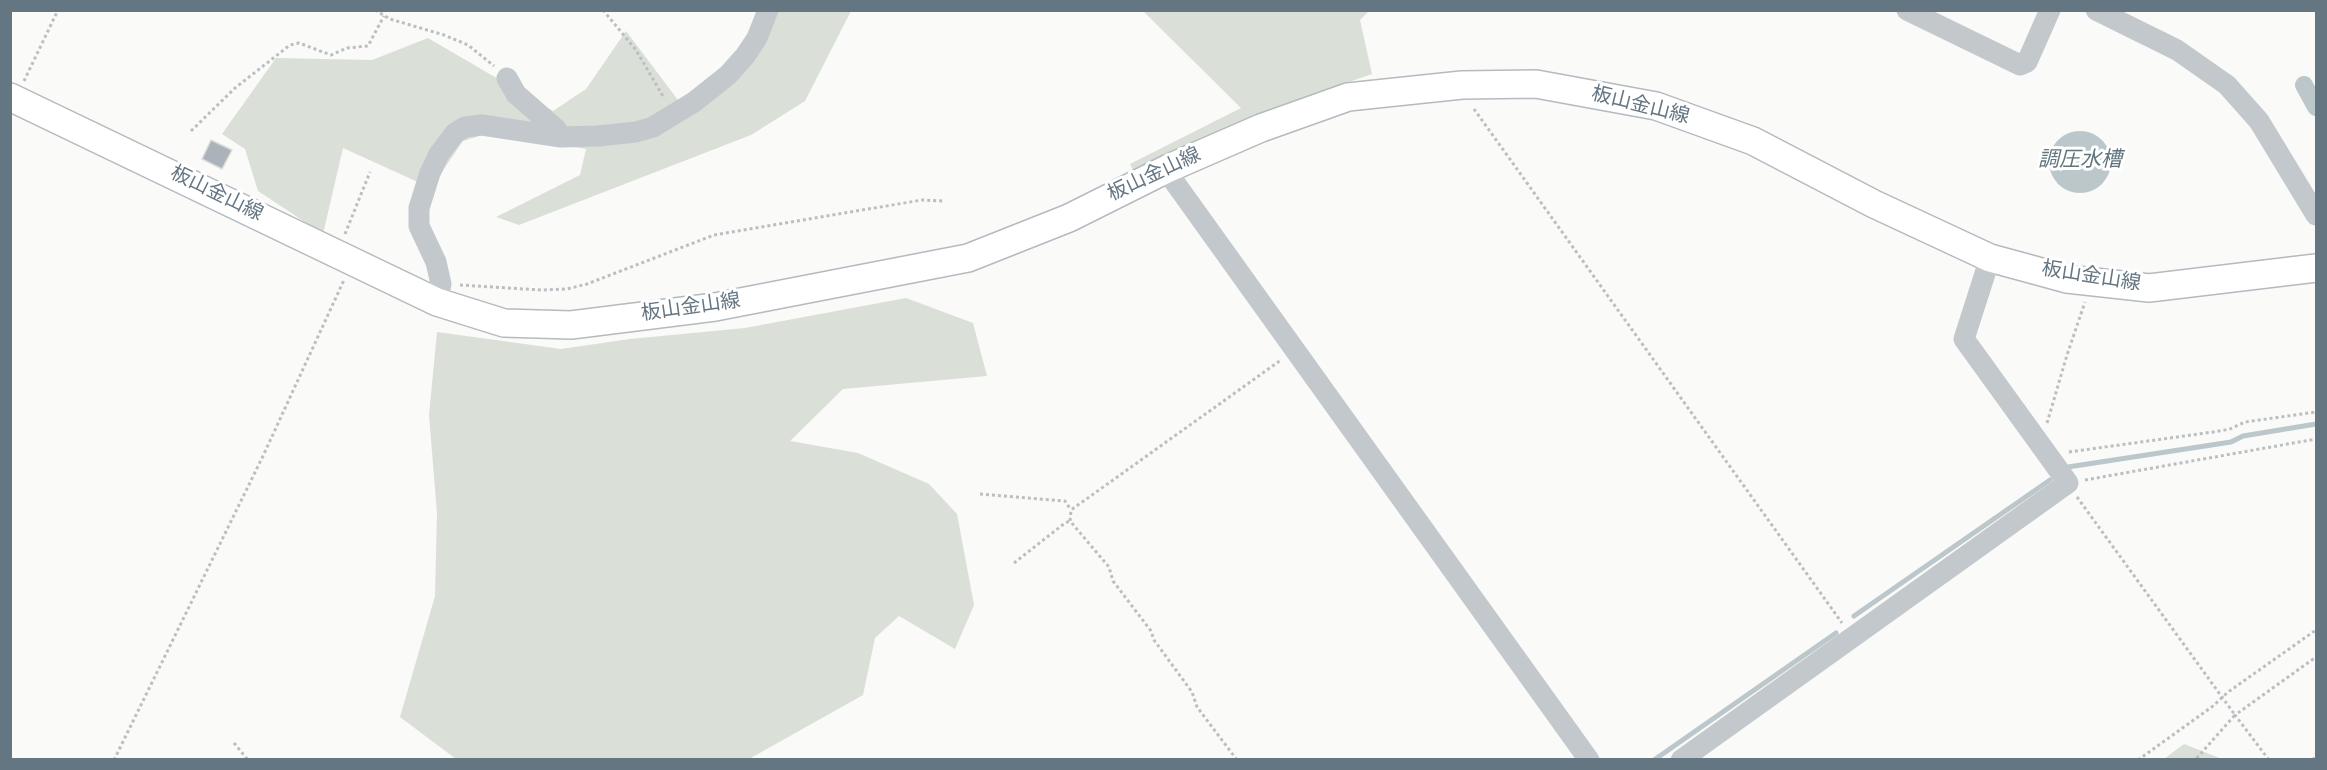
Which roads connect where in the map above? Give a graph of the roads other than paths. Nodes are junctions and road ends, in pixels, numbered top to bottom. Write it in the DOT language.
graph roads {
  1 [pos="768,10"];
  2 [pos="1907,10"];
  3 [pos="2050,10"];
  4 [pos="2096,10"];
  5 [pos="507,78"];
  6 [pos="13,98"];
  7 [pos="561,137"];
  8 [pos="1169,168"];
  9 [pos="2316,215"];
  10 [pos="1990,258"];
  11 [pos="2316,268"];
  12 [pos="439,293"];
  13 [pos="1589,759"];
  14 [pos="1682,759"];
  1 -- 7 [label="street"];
  2 -- 3 [label="street"];
  4 -- 9 [label="street"];
  5 -- 7 [label="street"];
  6 -- 12 [label="main road, 板山金山線"];
  7 -- 12 [label="street"];
  8 -- 10 [label="main road, 板山金山線"];
  8 -- 12 [label="main road, 板山金山線"];
  8 -- 13 [label="street"];
  10 -- 11 [label="main road, 板山金山線"];
  10 -- 14 [label="street"];
}
